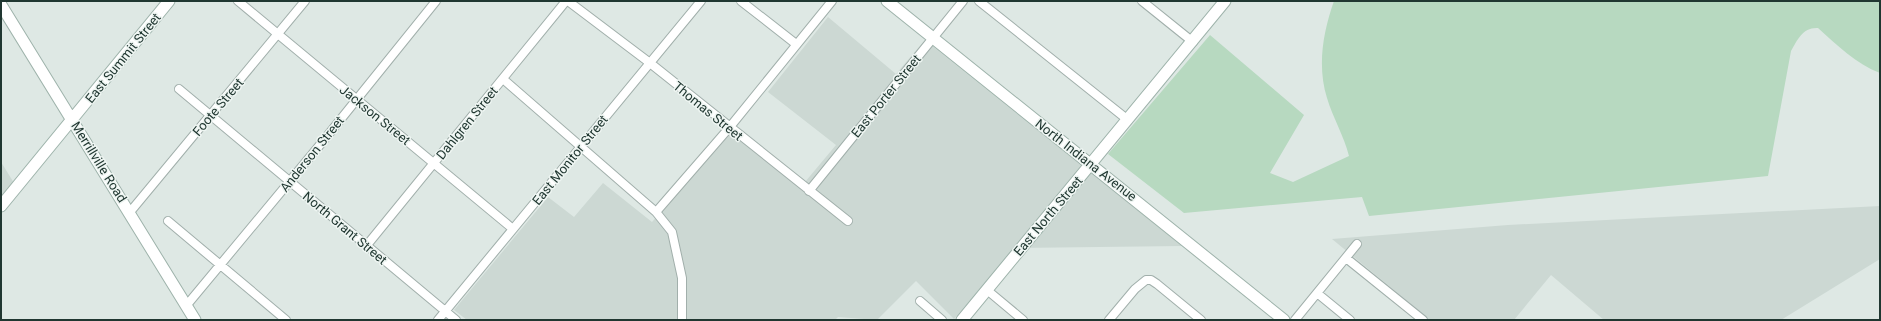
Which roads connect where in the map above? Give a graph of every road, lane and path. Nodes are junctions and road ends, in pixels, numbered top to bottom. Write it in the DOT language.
graph roads {
  1 [pos="169,1"];
  2 [pos="238,1"];
  3 [pos="305,1"];
  4 [pos="436,1"];
  5 [pos="567,1"];
  6 [pos="701,1"];
  7 [pos="741,1"];
  8 [pos="832,1"];
  9 [pos="887,1"];
  10 [pos="963,1"];
  11 [pos="979,1"];
  12 [pos="1142,1"];
  13 [pos="1226,1"];
  14 [pos="1,5"];
  15 [pos="278,34"];
  16 [pos="934,38"];
  17 [pos="1193,42"];
  18 [pos="796,44"];
  19 [pos="650,63"];
  20 [pos="503,79"];
  21 [pos="179,89"];
  22 [pos="356,100"];
  23 [pos="211,116"];
  24 [pos="72,120"];
  25 [pos="1128,120"];
  26 [pos="729,128"];
  27 [pos="580,148"];
  28 [pos="434,163"];
  29 [pos="1092,164"];
  30 [pos="290,182"];
  31 [pos="809,191"];
  32 [pos="1,206"];
  33 [pos="130,212"];
  34 [pos="656,212"];
  35 [pos="848,221"];
  36 [pos="168,222"];
  37 [pos="513,229"];
  38 [pos="1357,244"];
  39 [pos="367,245"];
  40 [pos="1346,258"];
  41 [pos="220,265"];
  42 [pos="986,290"];
  43 [pos="1317,293"];
  44 [pos="920,302"];
  45 [pos="186,306"];
  46 [pos="446,311"];
  47 [pos="1413,317"];
  48 [pos="195,320"];
  49 [pos="286,320"];
  50 [pos="438,320"];
  51 [pos="456,320"];
  52 [pos="682,320"];
  53 [pos="942,320"];
  54 [pos="962,320"];
  55 [pos="1023,320"];
  56 [pos="1109,320"];
  57 [pos="1201,320"];
  58 [pos="1284,320"];
  59 [pos="1295,320"];
  60 [pos="1350,320"];
  61 [pos="1423,320"];
  1 -- 24 [label="street, East Summit Street"];
  2 -- 15 [label="street, Jackson Street"];
  3 -- 15 [label="street, Foote Street"];
  4 -- 22 [label="street, Anderson Street"];
  5 -- 19 [label="street, Thomas Street"];
  5 -- 20 [label="street, Dahlgren Street"];
  6 -- 19 [label="street, East Monitor Street"];
  7 -- 18 [label="street"];
  8 -- 18 [label="street"];
  9 -- 16 [label="street, North Indiana Avenue"];
  10 -- 16 [label="street, East Porter Street"];
  11 -- 25 [label="street"];
  12 -- 17 [label="street"];
  13 -- 17 [label="street, East North Street"];
  14 -- 24 [label="street, Merrillville Road"];
  15 -- 22 [label="street, Jackson Street"];
  15 -- 23 [label="street, Foote Street"];
  16 -- 29 [label="street, North Indiana Avenue"];
  16 -- 31 [label="street, East Porter Street"];
  17 -- 25 [label="street, East North Street"];
  18 -- 26 [label="street"];
  19 -- 26 [label="street, Thomas Street"];
  19 -- 27 [label="street, East Monitor Street"];
  20 -- 27 [label="street"];
  20 -- 28 [label="street, Dahlgren Street"];
  21 -- 23 [label="street, North Grant Street"];
  22 -- 28 [label="street, Jackson Street"];
  22 -- 30 [label="street, Anderson Street"];
  23 -- 30 [label="street, North Grant Street"];
  23 -- 33 [label="street, Foote Street"];
  24 -- 32 [label="street, East Summit Street"];
  24 -- 33 [label="street, Merrillville Road"];
  25 -- 29 [label="street, East North Street"];
  26 -- 31 [label="street, Thomas Street"];
  26 -- 34 [label="street"];
  27 -- 34 [label="street"];
  27 -- 37 [label="street, East Monitor Street"];
  28 -- 37 [label="street, Jackson Street"];
  28 -- 39 [label="street, Dahlgren Street"];
  29 -- 42 [label="street, East North Street"];
  29 -- 58 [label="street, North Indiana Avenue"];
  30 -- 39 [label="street, North Grant Street"];
  30 -- 41 [label="street, Anderson Street"];
  31 -- 35 [label="street, Thomas Street"];
  33 -- 45 [label="street, Merrillville Road"];
  34 -- 52 [label="street"];
  36 -- 41 [label="street"];
  37 -- 46 [label="street, East Monitor Street"];
  38 -- 40 [label="street"];
  39 -- 46 [label="street, North Grant Street"];
  40 -- 43 [label="street"];
  40 -- 47 [label="street"];
  41 -- 45 [label="street, Anderson Street"];
  41 -- 49 [label="street"];
  42 -- 54 [label="street, East North Street"];
  42 -- 55 [label="street"];
  43 -- 59 [label="street"];
  43 -- 60 [label="street"];
  44 -- 53 [label="street"];
  45 -- 48 [label="street, Merrillville Road"];
  46 -- 50 [label="street, East Monitor Street"];
  46 -- 51 [label="street, North Grant Street"];
  47 -- 61 [label="street"];
  56 -- 57 [label="street"];
}
